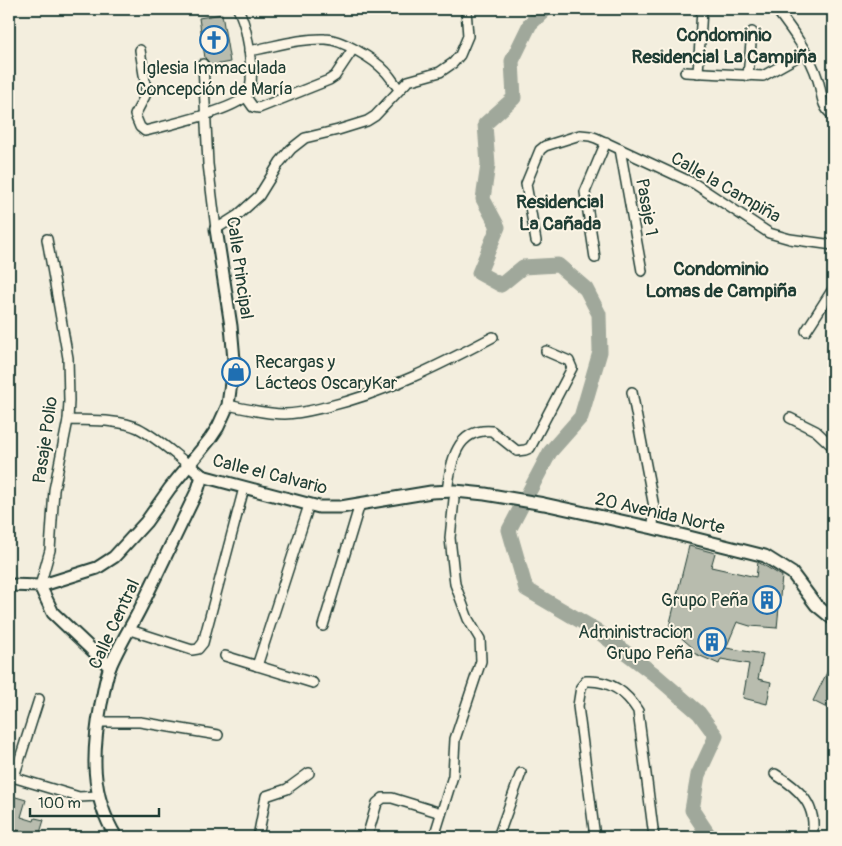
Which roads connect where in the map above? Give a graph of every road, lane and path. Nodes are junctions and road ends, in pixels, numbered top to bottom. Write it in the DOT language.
graph roads {
  1 [pos="238,9"];
  2 [pos="466,9"];
  3 [pos="702,9"];
  4 [pos="776,9"];
  5 [pos="752,32"];
  6 [pos="353,49"];
  7 [pos="140,50"];
  8 [pos="249,51"];
  9 [pos="806,52"];
  10 [pos="203,64"];
  11 [pos="686,72"];
  12 [pos="698,73"];
  13 [pos="748,76"];
  14 [pos="399,89"];
  15 [pos="246,97"];
  16 [pos="833,115"];
  17 [pos="205,116"];
  18 [pos="606,142"];
  19 [pos="620,149"];
  20 [pos="216,229"];
  21 [pos="47,239"];
  22 [pos="536,241"];
  23 [pos="833,245"];
  24 [pos="595,258"];
  25 [pos="642,271"];
  26 [pos="833,289"];
  27 [pos="806,331"];
  28 [pos="492,337"];
  29 [pos="546,351"];
  30 [pos="632,392"];
  31 [pos="228,405"];
  32 [pos="790,418"];
  33 [pos="68,420"];
  34 [pos="833,448"];
  35 [pos="189,466"];
  36 [pos="202,476"];
  37 [pos="244,488"];
  38 [pos="452,494"];
  39 [pos="360,504"];
  40 [pos="310,505"];
  41 [pos="653,528"];
  42 [pos="9,585"];
  43 [pos="40,586"];
  44 [pos="833,619"];
  45 [pos="323,626"];
  46 [pos="130,630"];
  47 [pos="225,656"];
  48 [pos="256,666"];
  49 [pos="110,667"];
  50 [pos="312,683"];
  51 [pos="39,699"];
  52 [pos="98,722"];
  53 [pos="218,735"];
  54 [pos="309,773"];
  55 [pos="521,773"];
  56 [pos="775,774"];
  57 [pos="12,776"];
  58 [pos="98,796"];
  59 [pos="441,813"];
  60 [pos="116,837"];
  61 [pos="258,837"];
  62 [pos="367,837"];
  63 [pos="434,837"];
  64 [pos="498,837"];
  65 [pos="594,837"];
  66 [pos="654,837"];
  67 [pos="812,837"];
  1 -- 8 [label="street"];
  2 -- 14 [label="street"];
  3 -- 12 [label="street"];
  4 -- 9 [label="street"];
  5 -- 13 [label="street"];
  6 -- 8 [label="street"];
  6 -- 14 [label="street"];
  6 -- 15 [label="street"];
  7 -- 17 [label="street"];
  8 -- 15 [label="street"];
  9 -- 13 [label="street"];
  9 -- 16 [label="street"];
  10 -- 17 [label="street, Calle Principal"];
  11 -- 12 [label="street"];
  12 -- 13 [label="street"];
  14 -- 20 [label="street"];
  15 -- 17 [label="street"];
  17 -- 20 [label="street, Calle Principal"];
  18 -- 19 [label="street, Calle la Campiña"];
  18 -- 22 [label="street, Calle la Campiña"];
  18 -- 24 [label="street"];
  19 -- 23 [label="street, Calle la Campiña"];
  19 -- 25 [label="street, Pasaje 1"];
  20 -- 31 [label="street, Calle Principal"];
  21 -- 33 [label="street, Pasaje Polio"];
  26 -- 27 [label="street"];
  28 -- 31 [label="street"];
  29 -- 38 [label="street"];
  30 -- 41 [label="street"];
  31 -- 35 [label="street, Calle Principal"];
  32 -- 34 [label="street"];
  33 -- 35 [label="street"];
  33 -- 43 [label="street, Pasaje Polio"];
  35 -- 36 [label="street, Calle el Calvario"];
  35 -- 43 [label="street, Calle el Calvario"];
  36 -- 37 [label="street, Calle el Calvario"];
  36 -- 46 [label="street, Calle Central"];
  37 -- 40 [label="street, Calle el Calvario"];
  37 -- 46 [label="street"];
  38 -- 39 [label="street, Calle el Calvario"];
  38 -- 41 [label="street, 20 Avenida Norte"];
  38 -- 59 [label="street"];
  39 -- 40 [label="street, Calle el Calvario"];
  39 -- 45 [label="street"];
  40 -- 48 [label="street"];
  41 -- 44 [label="street, 20 Avenida Norte"];
  42 -- 43 [label="street, Calle el Calvario"];
  43 -- 49 [label="street"];
  46 -- 49 [label="street, Calle Central"];
  47 -- 48 [label="street"];
  48 -- 50 [label="street"];
  49 -- 52 [label="street, Calle Central"];
  51 -- 57 [label="street"];
  52 -- 53 [label="street"];
  52 -- 58 [label="street, Calle Central"];
  54 -- 61 [label="street"];
  55 -- 64 [label="street"];
  56 -- 67 [label="street"];
  57 -- 58 [label="street"];
  58 -- 60 [label="street, Calle Central"];
  59 -- 62 [label="street"];
  59 -- 63 [label="street"];
  65 -- 66 [label="street"];
}
